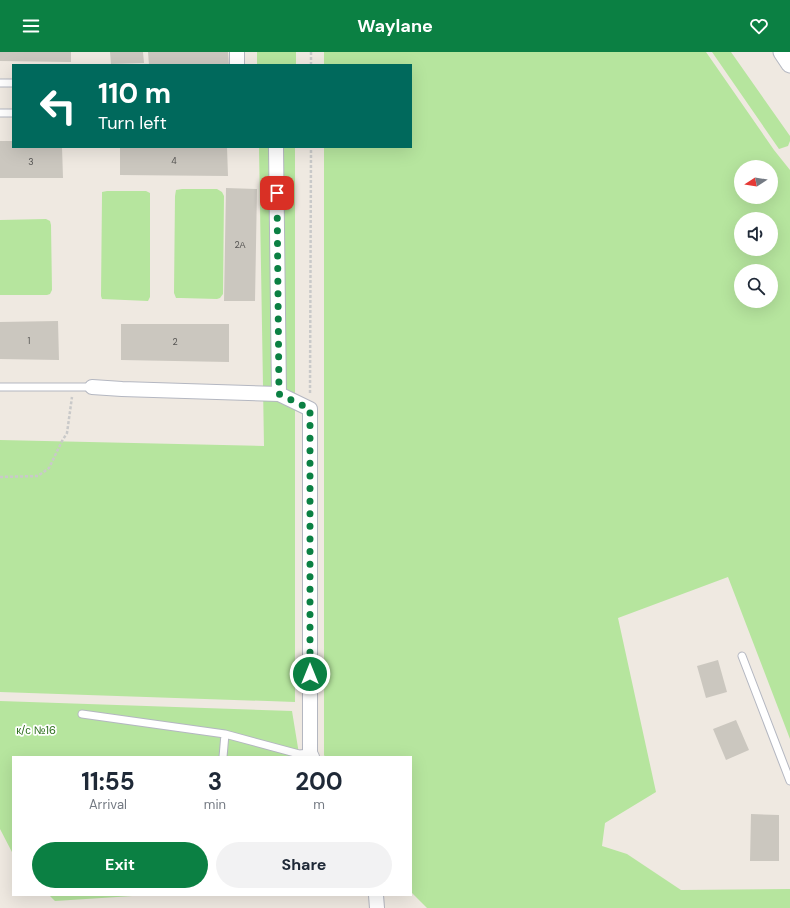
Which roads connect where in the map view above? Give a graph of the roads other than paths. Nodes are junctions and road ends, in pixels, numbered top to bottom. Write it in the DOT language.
graph roads {
  1 [pos="237,52"];
  2 [pos="782,52"];
  3 [pos="238,64"];
  4 [pos="790,64"];
  5 [pos="0,83"];
  6 [pos="12,83"];
  7 [pos="0,113"];
  8 [pos="12,113"];
  9 [pos="276,148"];
  10 [pos="92,387"];
  11 [pos="0,388"];
  12 [pos="279,394"];
  13 [pos="742,656"];
  14 [pos="82,714"];
  15 [pos="225,734"];
  16 [pos="311,755"];
  17 [pos="223,756"];
  18 [pos="790,781"];
  19 [pos="376,896"];
  20 [pos="378,908"];
  1 -- 3 [label="street"];
  2 -- 4 [label="street"];
  5 -- 6 [label="lane"];
  7 -- 8 [label="lane"];
  9 -- 12 [label="street"];
  10 -- 11 [label="lane"];
  10 -- 12 [label="street"];
  12 -- 16 [label="street"];
  13 -- 18 [label="lane"];
  14 -- 15 [label="lane"];
  15 -- 16 [label="lane"];
  15 -- 17 [label="lane"];
  19 -- 20 [label="street"];
}
